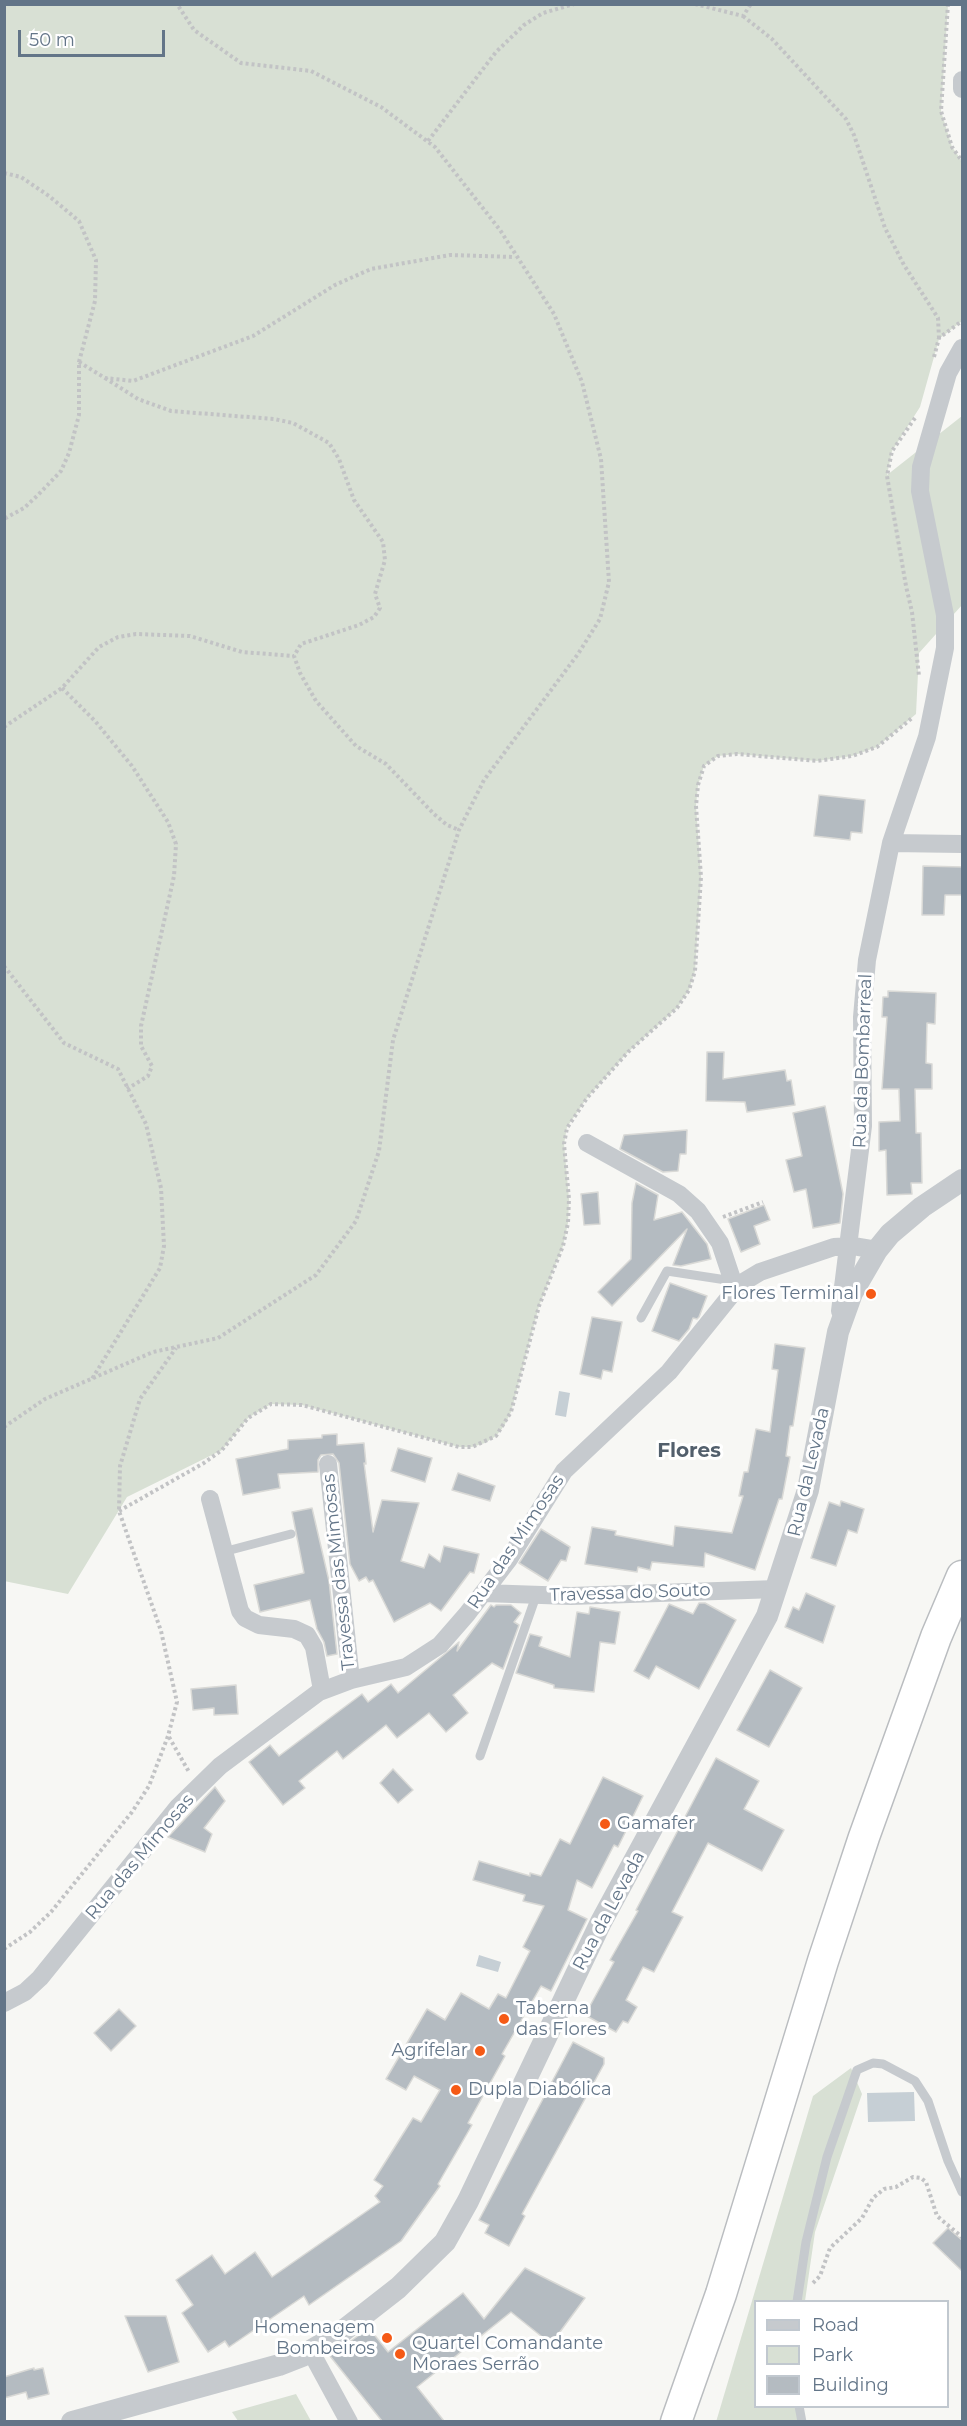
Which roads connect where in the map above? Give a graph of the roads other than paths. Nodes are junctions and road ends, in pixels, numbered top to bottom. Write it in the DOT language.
graph roads {
  1 [pos="963,80"];
  2 [pos="963,89"];
  3 [pos="963,348"];
  4 [pos="891,843"];
  5 [pos="963,844"];
  6 [pos="587,1143"];
  7 [pos="963,1180"];
  8 [pos="848,1246"];
  9 [pos="877,1250"];
  10 [pos="734,1285"];
  11 [pos="641,1318"];
  12 [pos="834,1354"];
  13 [pos="328,1464"];
  14 [pos="210,1499"];
  15 [pos="291,1534"];
  16 [pos="223,1552"];
  17 [pos="963,1576"];
  18 [pos="777,1589"];
  19 [pos="483,1593"];
  20 [pos="536,1596"];
  21 [pos="963,1615"];
  22 [pos="351,1680"];
  23 [pos="322,1690"];
  24 [pos="480,1756"];
  25 [pos="4,2003"];
  26 [pos="963,2192"];
  27 [pos="797,2300"];
  28 [pos="310,2352"];
  29 [pos="127,2414"];
  30 [pos="100,2418"];
  31 [pos="72,2421"];
  32 [pos="349,2421"];
  33 [pos="676,2421"];
  34 [pos="693,2421"];
  1 -- 2 [label="street"];
  3 -- 4 [label="street, Rua da Bombarreal"];
  4 -- 5 [label="street"];
  4 -- 8 [label="street, Rua da Bombarreal"];
  6 -- 10 [label="street"];
  7 -- 9 [label="street, Rua da Levada"];
  8 -- 9 [label="street, Rua das Mimosas"];
  8 -- 10 [label="street, Rua das Mimosas"];
  8 -- 12 [label="street, Rua da Bombarreal"];
  9 -- 12 [label="street, Rua da Levada"];
  10 -- 11 [label="lane"];
  10 -- 19 [label="street, Rua das Mimosas"];
  12 -- 18 [label="street, Rua da Levada"];
  13 -- 22 [label="street, Travessa das Mimosas"];
  14 -- 16 [label="street"];
  15 -- 16 [label="lane"];
  16 -- 23 [label="street"];
  17 -- 33 [label="highway"];
  18 -- 20 [label="street, Travessa do Souto"];
  18 -- 28 [label="street, Rua da Levada"];
  19 -- 20 [label="street, Travessa do Souto"];
  19 -- 22 [label="street, Rua das Mimosas"];
  20 -- 24 [label="lane"];
  21 -- 34 [label="highway"];
  22 -- 23 [label="street, Rua das Mimosas"];
  23 -- 25 [label="street, Rua das Mimosas"];
  26 -- 27 [label="lane"];
  28 -- 29 [label="street, Rua da Levada"];
  28 -- 32 [label="street"];
  29 -- 30 [label="street, Rua da Levada"];
  30 -- 31 [label="street, Rua da Levada"];
}
